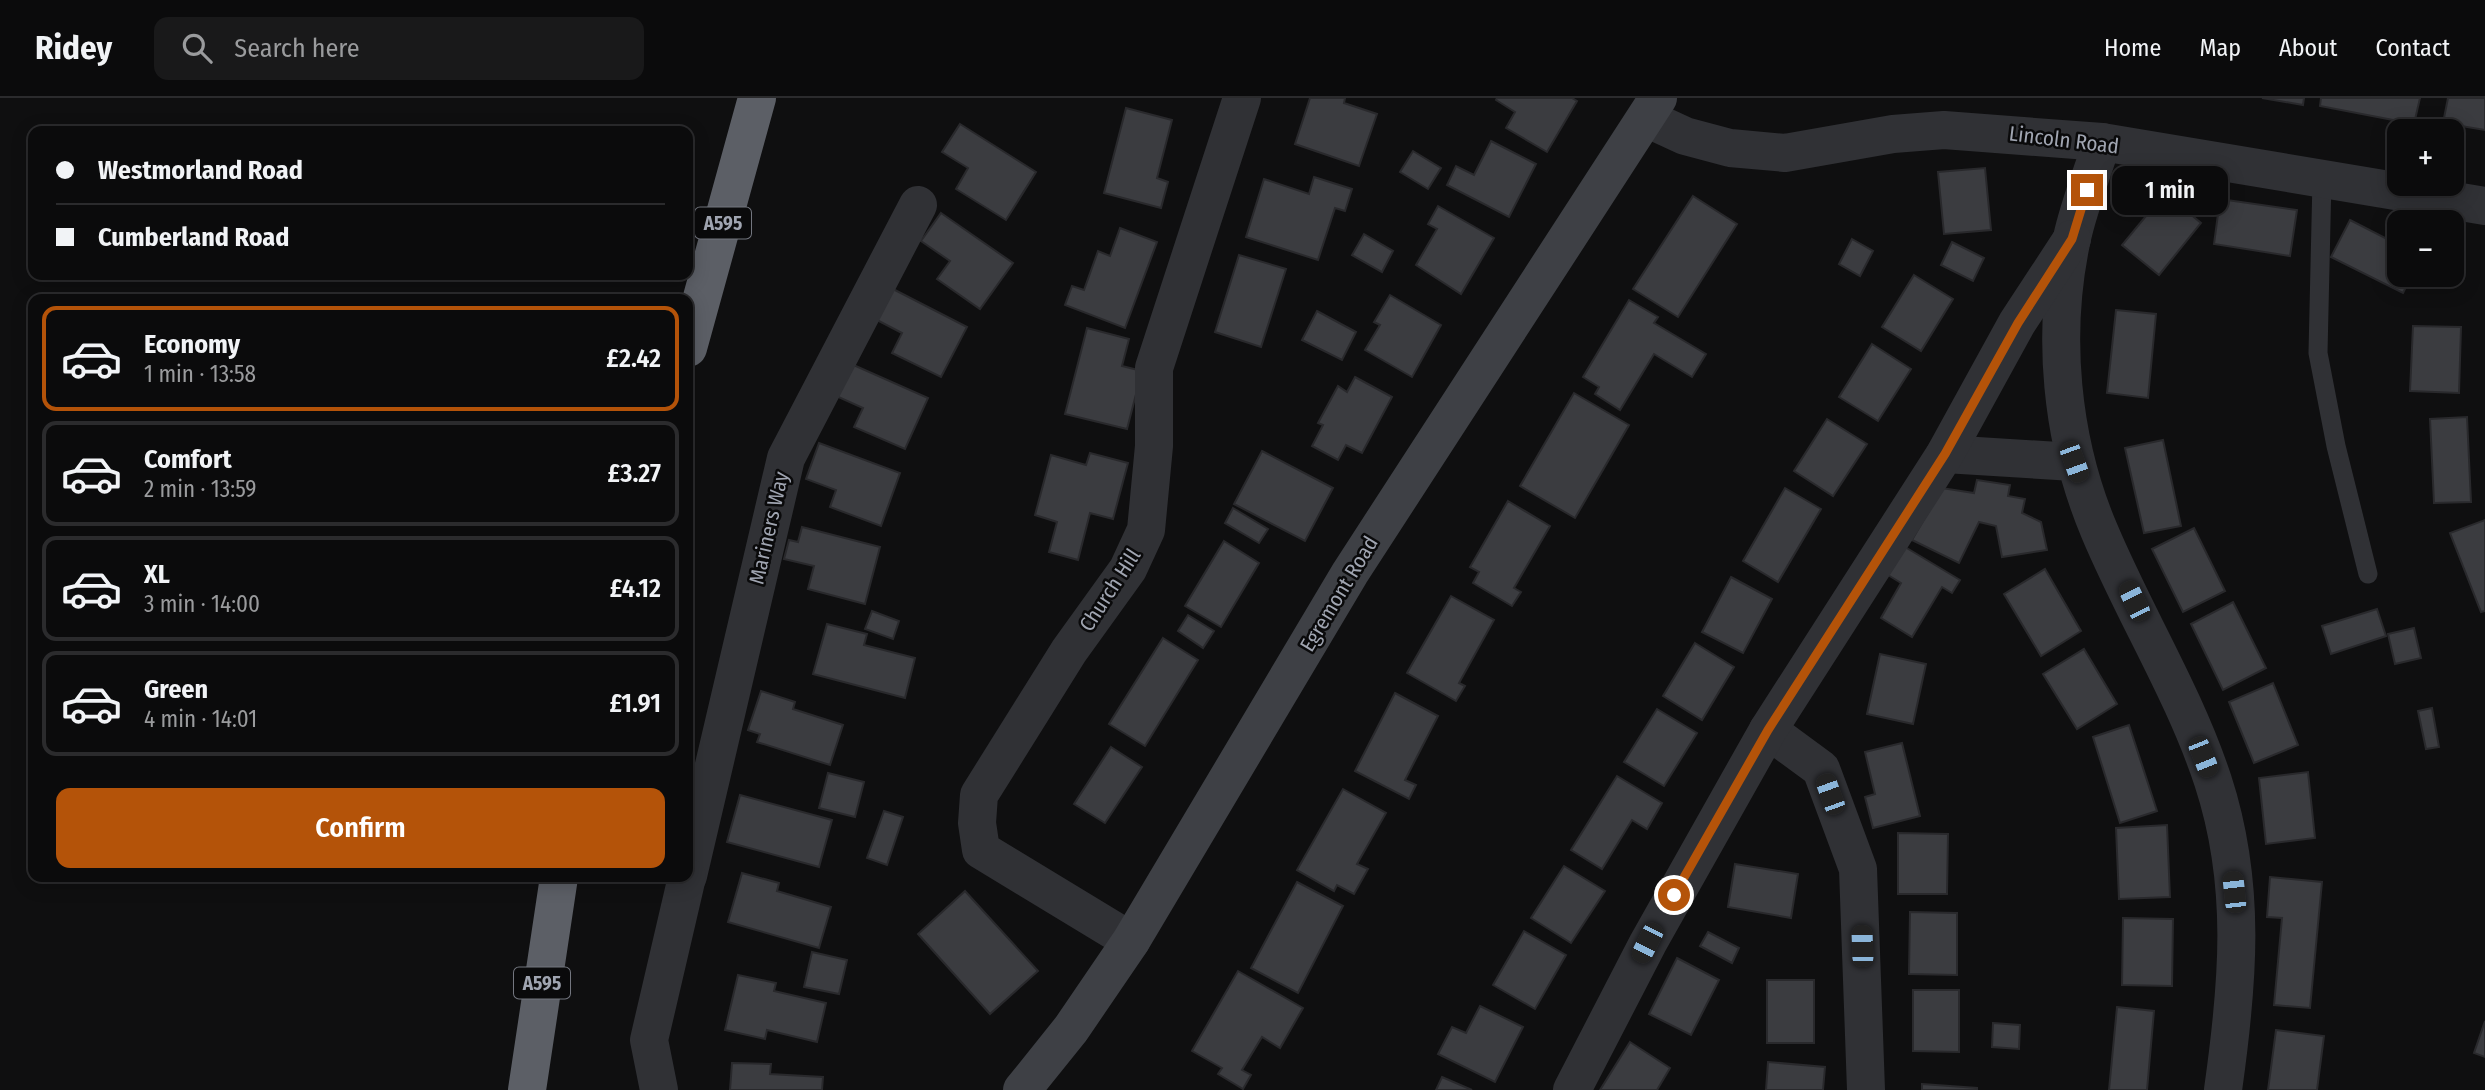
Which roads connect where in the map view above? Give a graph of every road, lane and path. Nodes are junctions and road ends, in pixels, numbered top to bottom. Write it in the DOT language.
graph roads {
  1 [pos="757,98"];
  2 [pos="1242,98"];
  3 [pos="1652,108"];
  4 [pos="2102,142"];
  5 [pos="2322,179"];
  6 [pos="918,205"];
  7 [pos="2485,206"];
  8 [pos="2072,239"];
  9 [pos="693,330"];
  10 [pos="1945,454"];
  11 [pos="2074,462"];
  12 [pos="2368,574"];
  13 [pos="1768,730"];
  14 [pos="693,855"];
  15 [pos="558,882"];
  16 [pos="687,882"];
  17 [pos="1131,941"];
  18 [pos="527,1090"];
  19 [pos="659,1090"];
  20 [pos="1022,1090"];
  21 [pos="1572,1090"];
  22 [pos="1866,1090"];
  23 [pos="2223,1090"];
  1 -- 9 [label="highway, A595"];
  2 -- 17 [label="street, Church Hill"];
  3 -- 4 [label="street, Lincoln Road"];
  3 -- 17 [label="main road, Egremont Road"];
  4 -- 5 [label="street, Lincoln Road"];
  4 -- 8 [label="street"];
  5 -- 7 [label="street, Lincoln Road"];
  5 -- 12 [label="lane"];
  6 -- 14 [label="street, Mariners Way"];
  8 -- 10 [label="street"];
  8 -- 11 [label="street"];
  10 -- 11 [label="street"];
  10 -- 13 [label="street"];
  11 -- 23 [label="street"];
  13 -- 21 [label="street"];
  13 -- 22 [label="street"];
  15 -- 18 [label="highway, A595"];
  16 -- 19 [label="street, Mariners Way"];
  17 -- 20 [label="main road, Egremont Road"];
}
